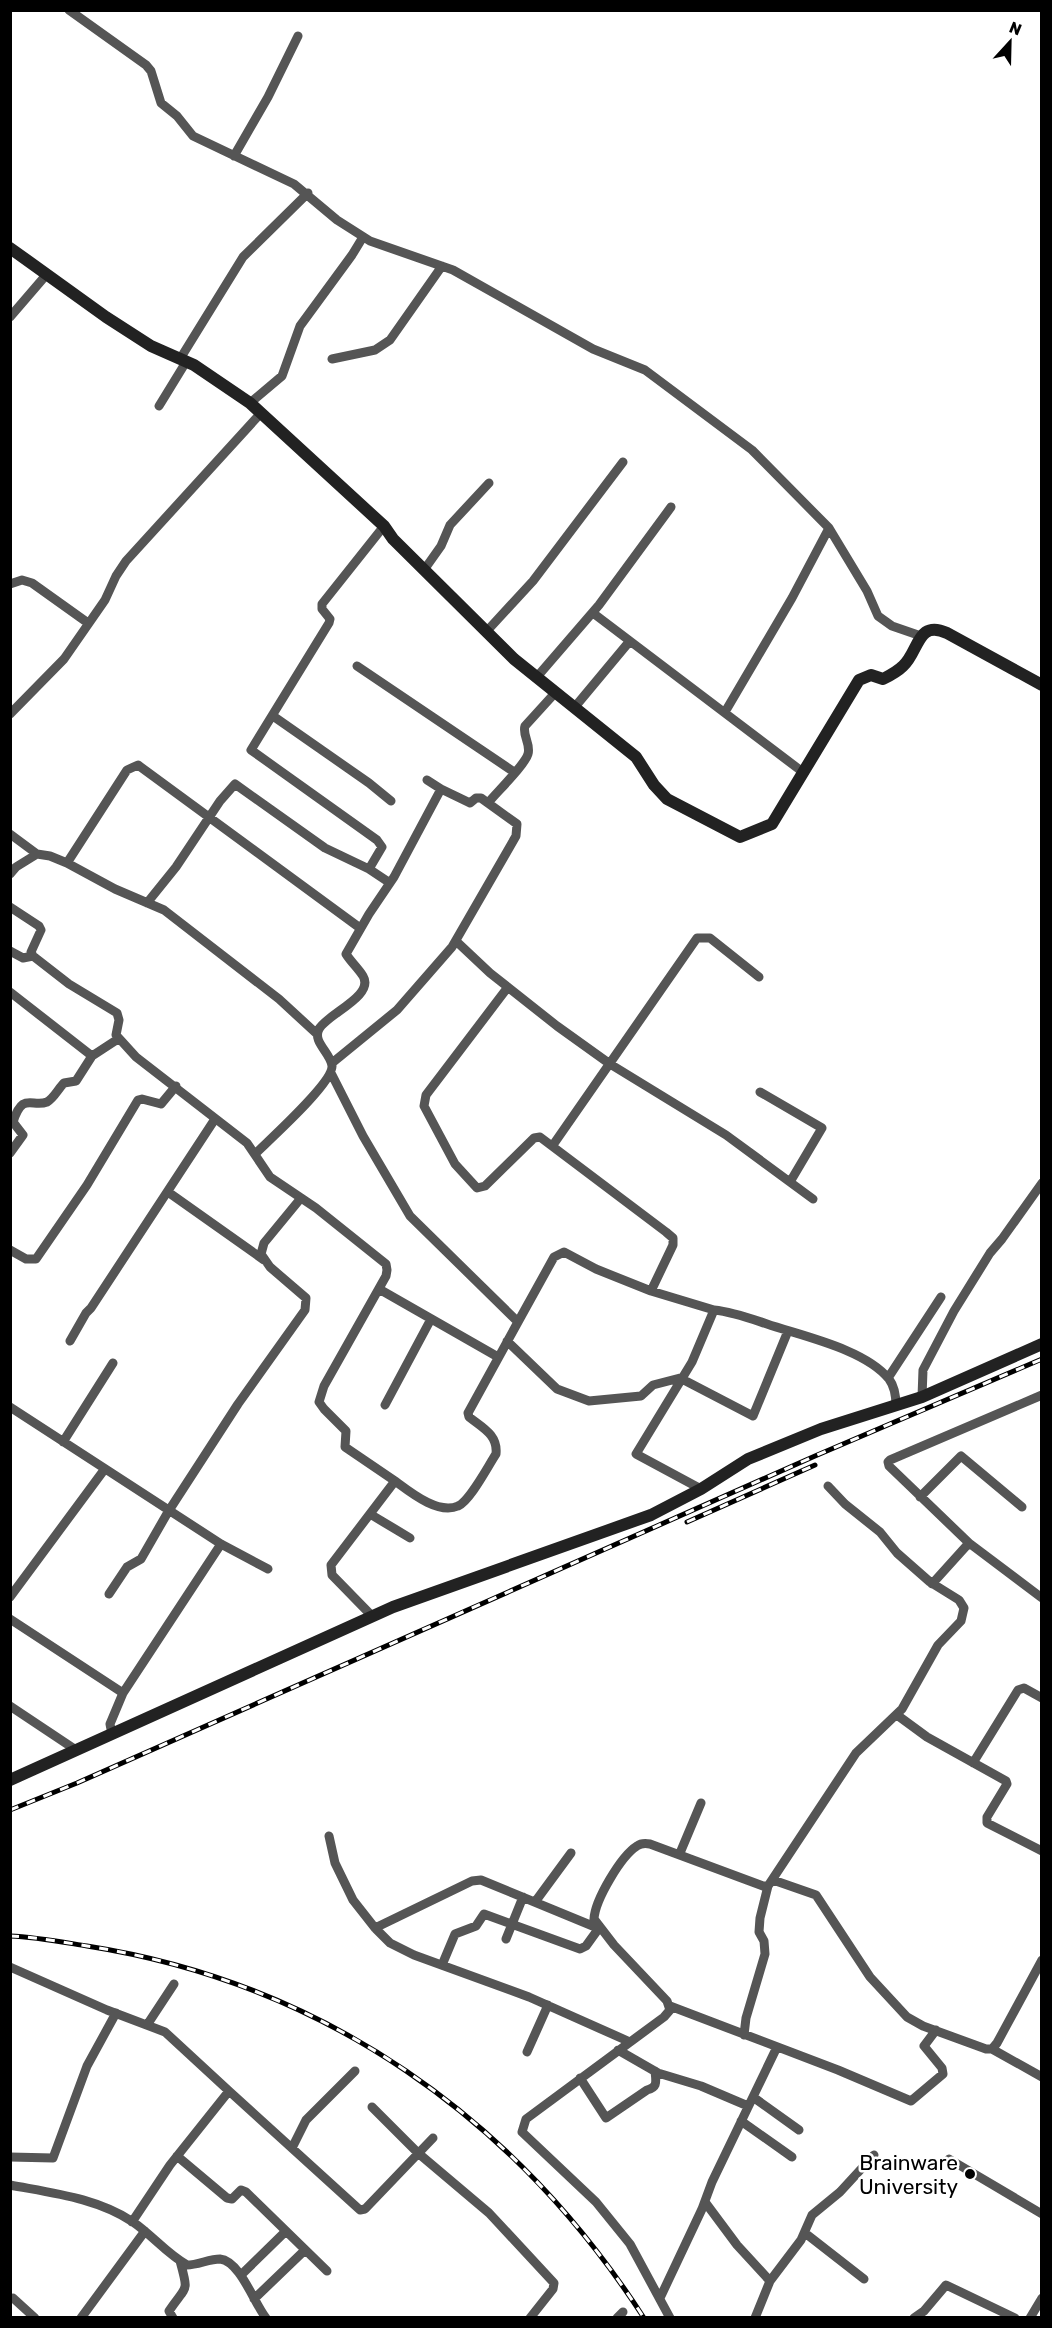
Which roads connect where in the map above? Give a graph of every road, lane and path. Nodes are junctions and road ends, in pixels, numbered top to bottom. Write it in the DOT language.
graph roads {
  1 [pos="69,10"];
  2 [pos="298,36"];
  3 [pos="234,156"];
  4 [pos="308,193"];
  5 [pos="363,237"];
  6 [pos="10,248"];
  7 [pos="442,266"];
  8 [pos="47,274"];
  9 [pos="10,317"];
  10 [pos="332,359"];
  11 [pos="183,361"];
  12 [pos="250,403"];
  13 [pos="159,406"];
  14 [pos="261,413"];
  15 [pos="623,462"];
  16 [pos="489,483"];
  17 [pos="671,507"];
  18 [pos="384,526"];
  19 [pos="829,528"];
  20 [pos="424,570"];
  21 [pos="10,584"];
  22 [pos="593,614"];
  23 [pos="88,623"];
  24 [pos="486,632"];
  25 [pos="921,636"];
  26 [pos="629,642"];
  27 [pos="357,666"];
  28 [pos="536,678"];
  29 [pos="1041,686"];
  30 [pos="555,693"];
  31 [pos="574,708"];
  32 [pos="724,712"];
  33 [pos="10,714"];
  34 [pos="273,716"];
  35 [pos="514,772"];
  36 [pos="804,773"];
  37 [pos="427,780"];
  38 [pos="441,789"];
  39 [pos="391,801"];
  40 [pos="488,803"];
  41 [pos="208,818"];
  42 [pos="10,834"];
  43 [pos="37,854"];
  44 [pos="67,863"];
  45 [pos="369,869"];
  46 [pos="10,874"];
  47 [pos="390,883"];
  48 [pos="147,903"];
  49 [pos="10,907"];
  50 [pos="360,928"];
  51 [pos="456,941"];
  52 [pos="10,951"];
  53 [pos="33,956"];
  54 [pos="759,977"];
  55 [pos="508,987"];
  56 [pos="10,992"];
  57 [pos="317,1034"];
  58 [pos="118,1039"];
  59 [pos="92,1056"];
  60 [pos="610,1064"];
  61 [pos="332,1068"];
  62 [pos="176,1086"];
  63 [pos="760,1092"];
  64 [pos="215,1119"];
  65 [pos="553,1145"];
  66 [pos="10,1153"];
  67 [pos="255,1154"];
  68 [pos="790,1182"];
  69 [pos="1041,1183"];
  70 [pos="168,1192"];
  71 [pos="301,1198"];
  72 [pos="813,1199"];
  73 [pos="10,1250"];
  74 [pos="265,1261"];
  75 [pos="379,1289"];
  76 [pos="651,1291"];
  77 [pos="941,1297"];
  78 [pos="714,1310"];
  79 [pos="431,1319"];
  80 [pos="518,1322"];
  81 [pos="788,1331"];
  82 [pos="70,1341"];
  83 [pos="507,1341"];
  84 [pos="1041,1344"];
  85 [pos="498,1357"];
  86 [pos="113,1362"];
  87 [pos="680,1378"];
  88 [pos="888,1378"];
  89 [pos="1041,1395"];
  90 [pos="922,1397"];
  91 [pos="385,1405"];
  92 [pos="896,1406"];
  93 [pos="10,1407"];
  94 [pos="63,1442"];
  95 [pos="104,1470"];
  96 [pos="395,1481"];
  97 [pos="828,1486"];
  98 [pos="701,1489"];
  99 [pos="920,1497"];
  100 [pos="1022,1508"];
  101 [pos="168,1512"];
  102 [pos="370,1514"];
  103 [pos="410,1538"];
  104 [pos="969,1543"];
  105 [pos="220,1545"];
  106 [pos="268,1569"];
  107 [pos="932,1584"];
  108 [pos="109,1594"];
  109 [pos="10,1597"];
  110 [pos="1041,1598"];
  111 [pos="372,1616"];
  112 [pos="10,1619"];
  113 [pos="123,1693"];
  114 [pos="1041,1698"];
  115 [pos="10,1706"];
  116 [pos="897,1715"];
  117 [pos="112,1734"];
  118 [pos="76,1750"];
  119 [pos="973,1763"];
  120 [pos="10,1780"];
  121 [pos="701,1803"];
  122 [pos="329,1836"];
  123 [pos="1041,1851"];
  124 [pos="571,1852"];
  125 [pos="680,1853"];
  126 [pos="771,1883"];
  127 [pos="523,1897"];
  128 [pos="535,1902"];
  129 [pos="513,1924"];
  130 [pos="375,1928"];
  131 [pos="601,1929"];
  132 [pos="506,1939"];
  133 [pos="1041,1960"];
  134 [pos="442,1965"];
  135 [pos="10,1967"];
  136 [pos="174,1984"];
  137 [pos="548,2005"];
  138 [pos="670,2006"];
  139 [pos="116,2013"];
  140 [pos="147,2025"];
  141 [pos="936,2030"];
  142 [pos="744,2035"];
  143 [pos="630,2042"];
  144 [pos="777,2048"];
  145 [pos="992,2049"];
  146 [pos="618,2050"];
  147 [pos="527,2052"];
  148 [pos="355,2071"];
  149 [pos="656,2071"];
  150 [pos="1041,2077"];
  151 [pos="580,2078"];
  152 [pos="230,2091"];
  153 [pos="750,2102"];
  154 [pos="372,2107"];
  155 [pos="741,2121"];
  156 [pos="799,2130"];
  157 [pos="433,2138"];
  158 [pos="292,2148"];
  159 [pos="418,2153"];
  160 [pos="874,2154"];
  161 [pos="177,2156"];
  162 [pos="10,2157"];
  163 [pos="792,2157"];
  164 [pos="949,2159"];
  165 [pos="10,2185"];
  166 [pos="705,2202"];
  167 [pos="1041,2214"];
  168 [pos="132,2222"];
  169 [pos="145,2231"];
  170 [pos="286,2231"];
  171 [pos="805,2233"];
  172 [pos="305,2250"];
  173 [pos="180,2261"];
  174 [pos="327,2271"];
  175 [pos="241,2275"];
  176 [pos="864,2278"];
  177 [pos="770,2281"];
  178 [pos="14,2298"];
  179 [pos="660,2298"];
  180 [pos="1041,2298"];
  181 [pos="254,2300"];
  182 [pos="35,2318"];
  183 [pos="81,2318"];
  184 [pos="173,2318"];
  185 [pos="266,2318"];
  186 [pos="530,2318"];
  187 [pos="669,2318"];
  188 [pos="755,2318"];
  189 [pos="914,2318"];
  190 [pos="1016,2318"];
  191 [pos="1030,2318"];
  1 -- 3 [label="street"];
  2 -- 3 [label="street"];
  3 -- 4 [label="street"];
  4 -- 5 [label="street"];
  4 -- 11 [label="street"];
  5 -- 7 [label="street"];
  5 -- 12 [label="street"];
  6 -- 8 [label="street"];
  7 -- 10 [label="street"];
  7 -- 19 [label="street"];
  8 -- 9 [label="street"];
  8 -- 11 [label="street"];
  11 -- 12 [label="street"];
  11 -- 13 [label="street"];
  12 -- 14 [label="street"];
  14 -- 18 [label="street"];
  14 -- 23 [label="street"];
  15 -- 24 [label="street"];
  16 -- 20 [label="street"];
  17 -- 22 [label="street"];
  18 -- 20 [label="street"];
  18 -- 34 [label="street"];
  19 -- 25 [label="street"];
  19 -- 32 [label="street"];
  20 -- 24 [label="street"];
  21 -- 23 [label="street"];
  22 -- 26 [label="street"];
  22 -- 28 [label="street"];
  23 -- 33 [label="street"];
  24 -- 28 [label="street"];
  25 -- 29 [label="street"];
  25 -- 36 [label="street"];
  26 -- 31 [label="street"];
  26 -- 32 [label="street"];
  27 -- 35 [label="street"];
  28 -- 30 [label="street"];
  30 -- 31 [label="street"];
  30 -- 35 [label="street"];
  31 -- 36 [label="street"];
  32 -- 36 [label="street"];
  34 -- 39 [label="street"];
  34 -- 45 [label="street"];
  35 -- 40 [label="street"];
  37 -- 38 [label="street"];
  38 -- 40 [label="street"];
  38 -- 47 [label="street"];
  40 -- 51 [label="street"];
  41 -- 44 [label="street"];
  41 -- 45 [label="street"];
  41 -- 48 [label="street"];
  41 -- 50 [label="street"];
  42 -- 43 [label="street"];
  43 -- 44 [label="street"];
  43 -- 46 [label="street"];
  44 -- 48 [label="street"];
  45 -- 47 [label="street"];
  47 -- 50 [label="street"];
  48 -- 57 [label="street"];
  49 -- 53 [label="street"];
  50 -- 57 [label="street"];
  51 -- 55 [label="street"];
  51 -- 61 [label="street"];
  52 -- 53 [label="street"];
  53 -- 58 [label="street"];
  54 -- 60 [label="street"];
  55 -- 60 [label="street"];
  55 -- 65 [label="street"];
  56 -- 59 [label="street"];
  57 -- 61 [label="street"];
  58 -- 59 [label="street"];
  58 -- 62 [label="street"];
  59 -- 66 [label="street"];
  60 -- 65 [label="street"];
  60 -- 68 [label="street"];
  61 -- 67 [label="street"];
  61 -- 80 [label="street"];
  62 -- 64 [label="street"];
  62 -- 73 [label="street"];
  63 -- 68 [label="street"];
  64 -- 67 [label="street"];
  64 -- 70 [label="street"];
  65 -- 76 [label="street"];
  67 -- 71 [label="street"];
  68 -- 72 [label="street"];
  69 -- 90 [label="street"];
  70 -- 74 [label="street"];
  70 -- 82 [label="street"];
  71 -- 74 [label="street"];
  71 -- 75 [label="street"];
  74 -- 101 [label="street"];
  75 -- 79 [label="street"];
  75 -- 96 [label="street"];
  76 -- 78 [label="street"];
  76 -- 80 [label="street"];
  77 -- 88 [label="street"];
  78 -- 81 [label="street"];
  78 -- 87 [label="street"];
  79 -- 85 [label="street"];
  79 -- 91 [label="street"];
  80 -- 83 [label="street"];
  81 -- 87 [label="street"];
  81 -- 88 [label="street"];
  83 -- 85 [label="street"];
  83 -- 87 [label="street"];
  84 -- 90 [label="street"];
  85 -- 96 [label="street"];
  86 -- 94 [label="street"];
  87 -- 98 [label="street"];
  88 -- 92 [label="street"];
  89 -- 99 [label="street"];
  90 -- 92 [label="street"];
  92 -- 98 [label="street"];
  93 -- 94 [label="street"];
  94 -- 95 [label="street"];
  95 -- 101 [label="street"];
  95 -- 109 [label="street"];
  96 -- 102 [label="street"];
  97 -- 107 [label="street"];
  98 -- 111 [label="street"];
  99 -- 100 [label="street"];
  99 -- 104 [label="street"];
  101 -- 105 [label="street"];
  101 -- 108 [label="street"];
  102 -- 103 [label="street"];
  102 -- 111 [label="street"];
  104 -- 107 [label="street"];
  104 -- 110 [label="street"];
  105 -- 106 [label="street"];
  105 -- 113 [label="street"];
  107 -- 116 [label="street"];
  111 -- 117 [label="street"];
  112 -- 113 [label="street"];
  113 -- 117 [label="street"];
  114 -- 119 [label="street"];
  115 -- 118 [label="street"];
  116 -- 119 [label="street"];
  116 -- 126 [label="street"];
  117 -- 118 [label="street"];
  118 -- 120 [label="street"];
  119 -- 123 [label="street"];
  121 -- 125 [label="street"];
  122 -- 130 [label="street"];
  124 -- 128 [label="street"];
  125 -- 126 [label="street"];
  125 -- 131 [label="street"];
  126 -- 141 [label="street"];
  126 -- 142 [label="street"];
  127 -- 128 [label="street"];
  127 -- 129 [label="street"];
  127 -- 130 [label="street"];
  128 -- 131 [label="street"];
  129 -- 131 [label="street"];
  129 -- 132 [label="street"];
  129 -- 134 [label="street"];
  130 -- 134 [label="street"];
  131 -- 138 [label="street"];
  133 -- 145 [label="street"];
  134 -- 137 [label="street"];
  135 -- 139 [label="street"];
  136 -- 140 [label="street"];
  137 -- 143 [label="street"];
  137 -- 147 [label="street"];
  138 -- 142 [label="street"];
  138 -- 143 [label="street"];
  139 -- 140 [label="street"];
  139 -- 162 [label="street"];
  140 -- 152 [label="street"];
  141 -- 144 [label="street"];
  141 -- 145 [label="street"];
  142 -- 144 [label="street"];
  143 -- 146 [label="street"];
  144 -- 153 [label="street"];
  145 -- 150 [label="street"];
  146 -- 149 [label="street"];
  146 -- 151 [label="street"];
  148 -- 158 [label="street"];
  149 -- 151 [label="street"];
  149 -- 153 [label="street"];
  151 -- 179 [label="street"];
  152 -- 158 [label="street"];
  152 -- 161 [label="street"];
  153 -- 155 [label="street"];
  153 -- 156 [label="street"];
  154 -- 159 [label="street"];
  155 -- 163 [label="street"];
  155 -- 166 [label="street"];
  157 -- 159 [label="street"];
  158 -- 159 [label="street"];
  159 -- 186 [label="street"];
  160 -- 171 [label="street"];
  161 -- 168 [label="street"];
  161 -- 170 [label="street"];
  164 -- 167 [label="street"];
  165 -- 168 [label="street"];
  166 -- 177 [label="street"];
  166 -- 179 [label="street"];
  168 -- 169 [label="street"];
  169 -- 173 [label="street"];
  169 -- 183 [label="street"];
  170 -- 172 [label="street"];
  170 -- 175 [label="street"];
  171 -- 176 [label="street"];
  171 -- 177 [label="street"];
  172 -- 174 [label="street"];
  172 -- 181 [label="street"];
  173 -- 175 [label="street"];
  173 -- 184 [label="street"];
  175 -- 181 [label="street"];
  177 -- 188 [label="street"];
  178 -- 182 [label="street"];
  179 -- 187 [label="street"];
  180 -- 191 [label="street"];
  181 -- 185 [label="street"];
  189 -- 190 [label="street"];
}
